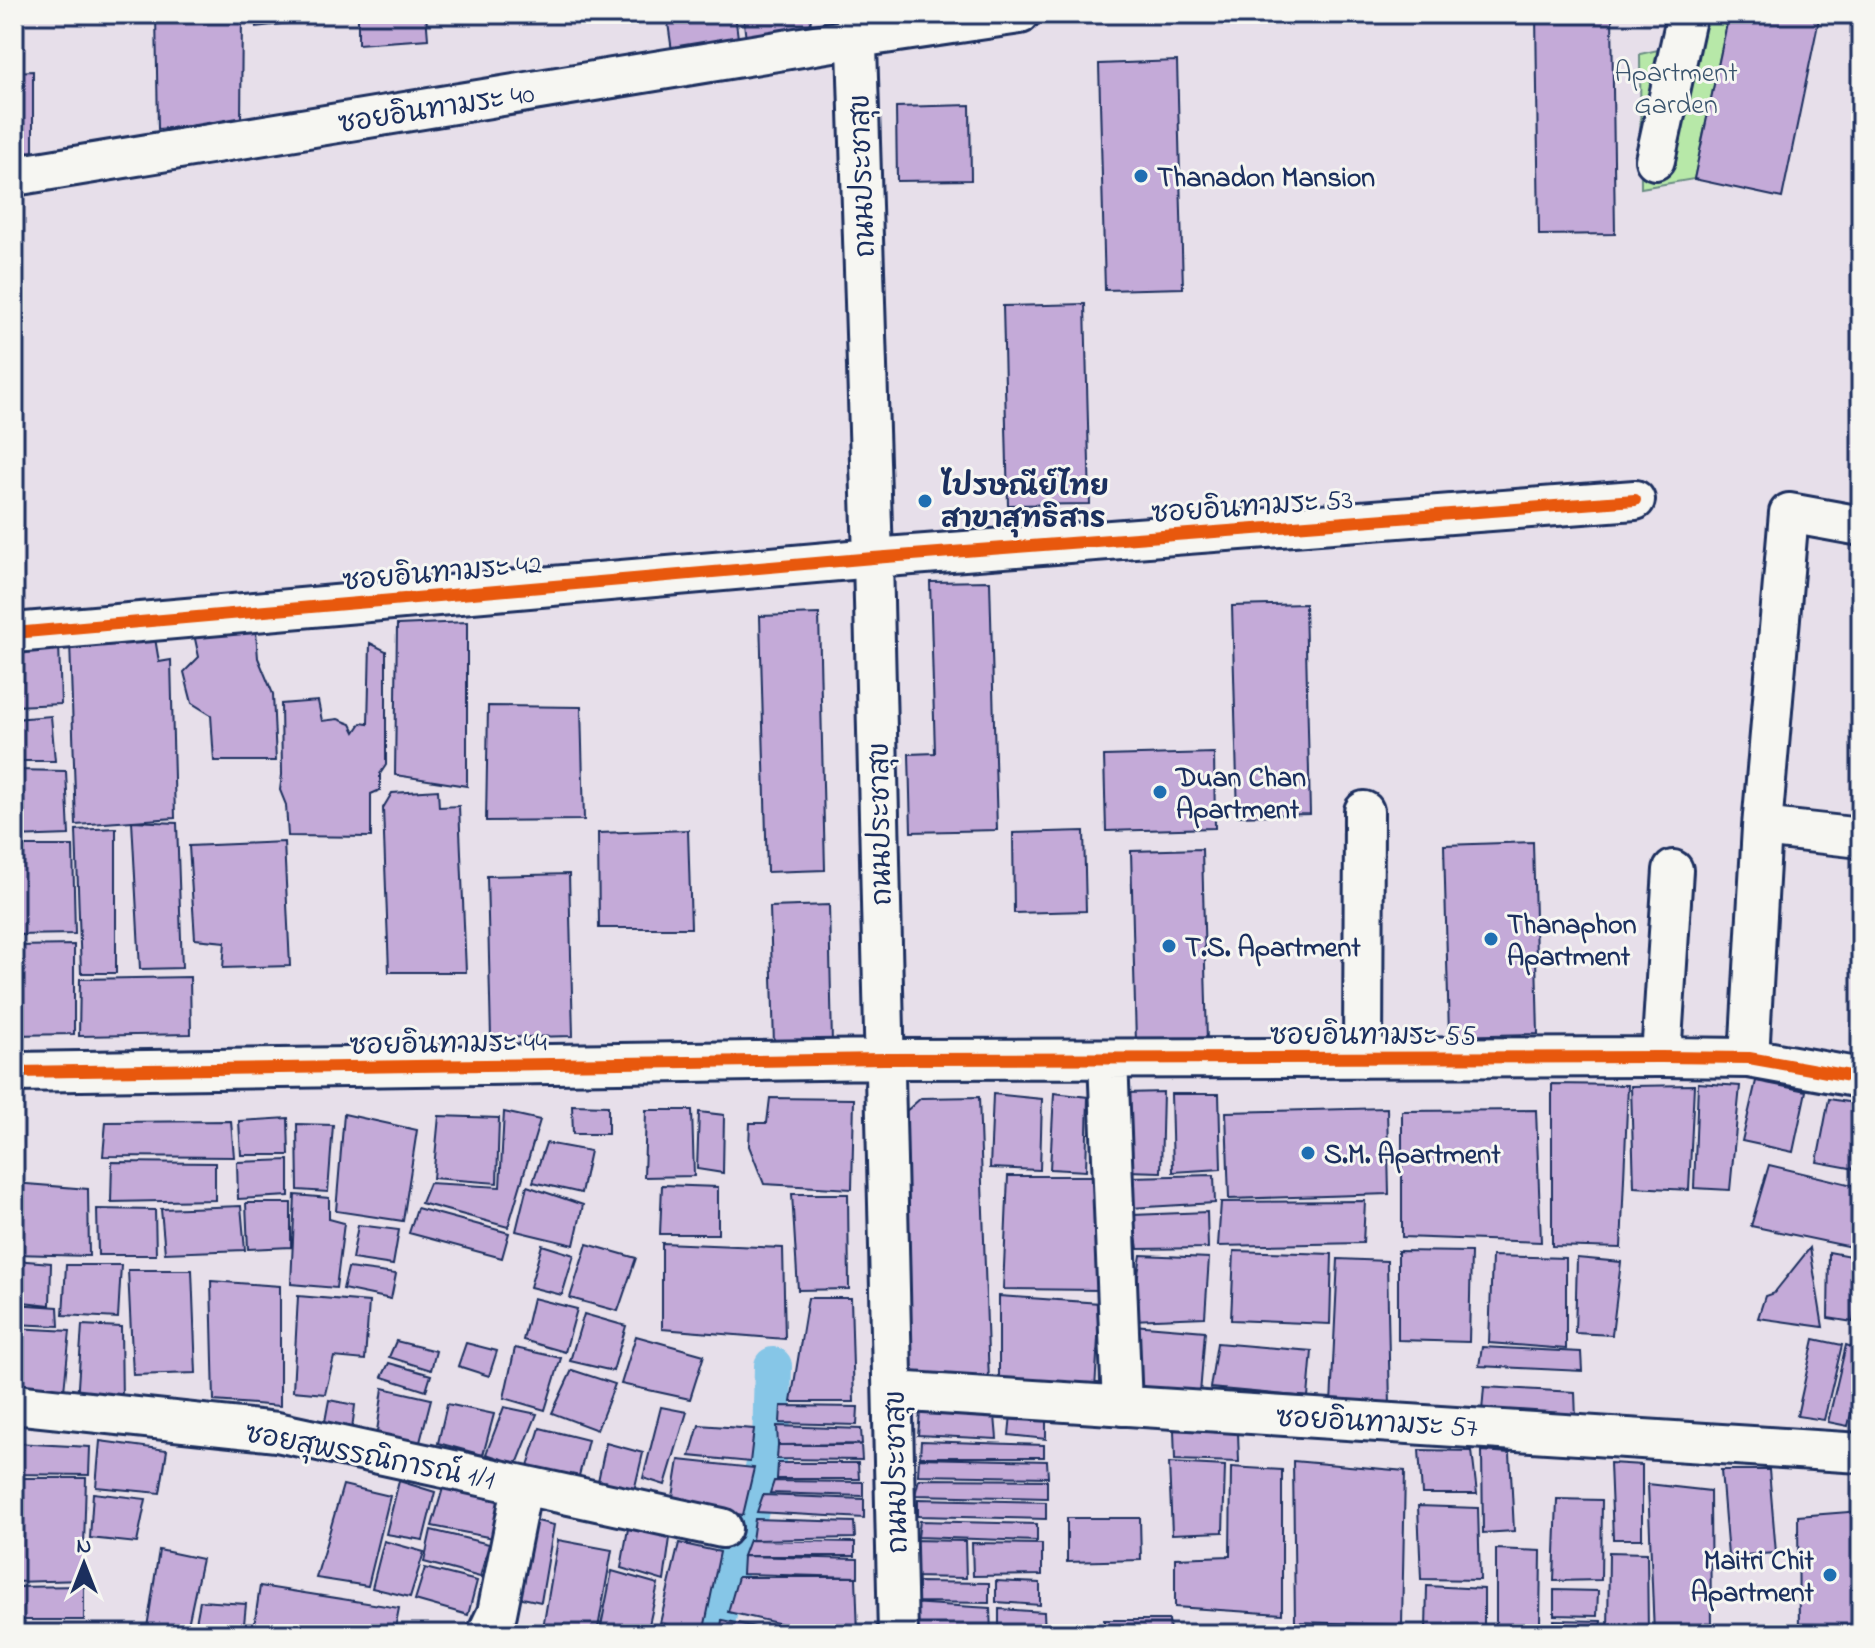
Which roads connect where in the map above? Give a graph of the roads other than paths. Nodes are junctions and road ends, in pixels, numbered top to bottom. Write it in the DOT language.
graph roads {
  1 [pos="1020,14"];
  2 [pos="1687,14"];
  3 [pos="857,26"];
  4 [pos="1655,160"];
  5 [pos="14,176"];
  6 [pos="1635,500"];
  7 [pos="1861,526"];
  8 [pos="873,558"];
  9 [pos="14,633"];
  10 [pos="1364,811"];
  11 [pos="1762,827"];
  12 [pos="1861,838"];
  13 [pos="1673,870"];
  14 [pos="1661,1057"];
  15 [pos="1363,1058"];
  16 [pos="1749,1058"];
  17 [pos="884,1059"];
  18 [pos="1108,1059"];
  19 [pos="14,1072"];
  20 [pos="1861,1078"];
  21 [pos="893,1391"];
  22 [pos="14,1404"];
  23 [pos="1122,1406"];
  24 [pos="1861,1453"];
  25 [pos="522,1487"];
  26 [pos="722,1528"];
  27 [pos="487,1634"];
  28 [pos="898,1634"];
  1 -- 3 [label="street, ซอยอินทามระ 40"];
  2 -- 4 [label="street"];
  3 -- 5 [label="street, ซอยอินทามระ 40"];
  3 -- 8 [label="street, ถนนประชาสุข"];
  6 -- 8 [label="street, ซอยอินทามระ 53"];
  7 -- 11 [label="street"];
  8 -- 9 [label="street, ซอยอินทามระ 42"];
  8 -- 17 [label="street, ถนนประชาสุข"];
  10 -- 15 [label="street"];
  11 -- 12 [label="street"];
  11 -- 16 [label="street"];
  13 -- 14 [label="street"];
  14 -- 15 [label="street, ซอยอินทามระ 55"];
  14 -- 16 [label="street, ซอยอินทามระ 55"];
  15 -- 18 [label="street, ซอยอินทามระ 55"];
  16 -- 20 [label="street, ซอยอินทามระ 55"];
  17 -- 18 [label="street, ซอยอินทามระ 55"];
  17 -- 19 [label="street, ซอยอินทามระ 44"];
  17 -- 21 [label="street, ถนนประชาสุข"];
  18 -- 23 [label="street"];
  21 -- 23 [label="street, ซอยอินทามระ 57"];
  21 -- 28 [label="street, ถนนประชาสุข"];
  22 -- 25 [label="street, ซอยสุพรรณิการณ์ 1/1"];
  23 -- 24 [label="street, ซอยอินทามระ 57"];
  25 -- 26 [label="street, ซอยสุพรรณิการณ์ 1/1"];
  25 -- 27 [label="street"];
}
